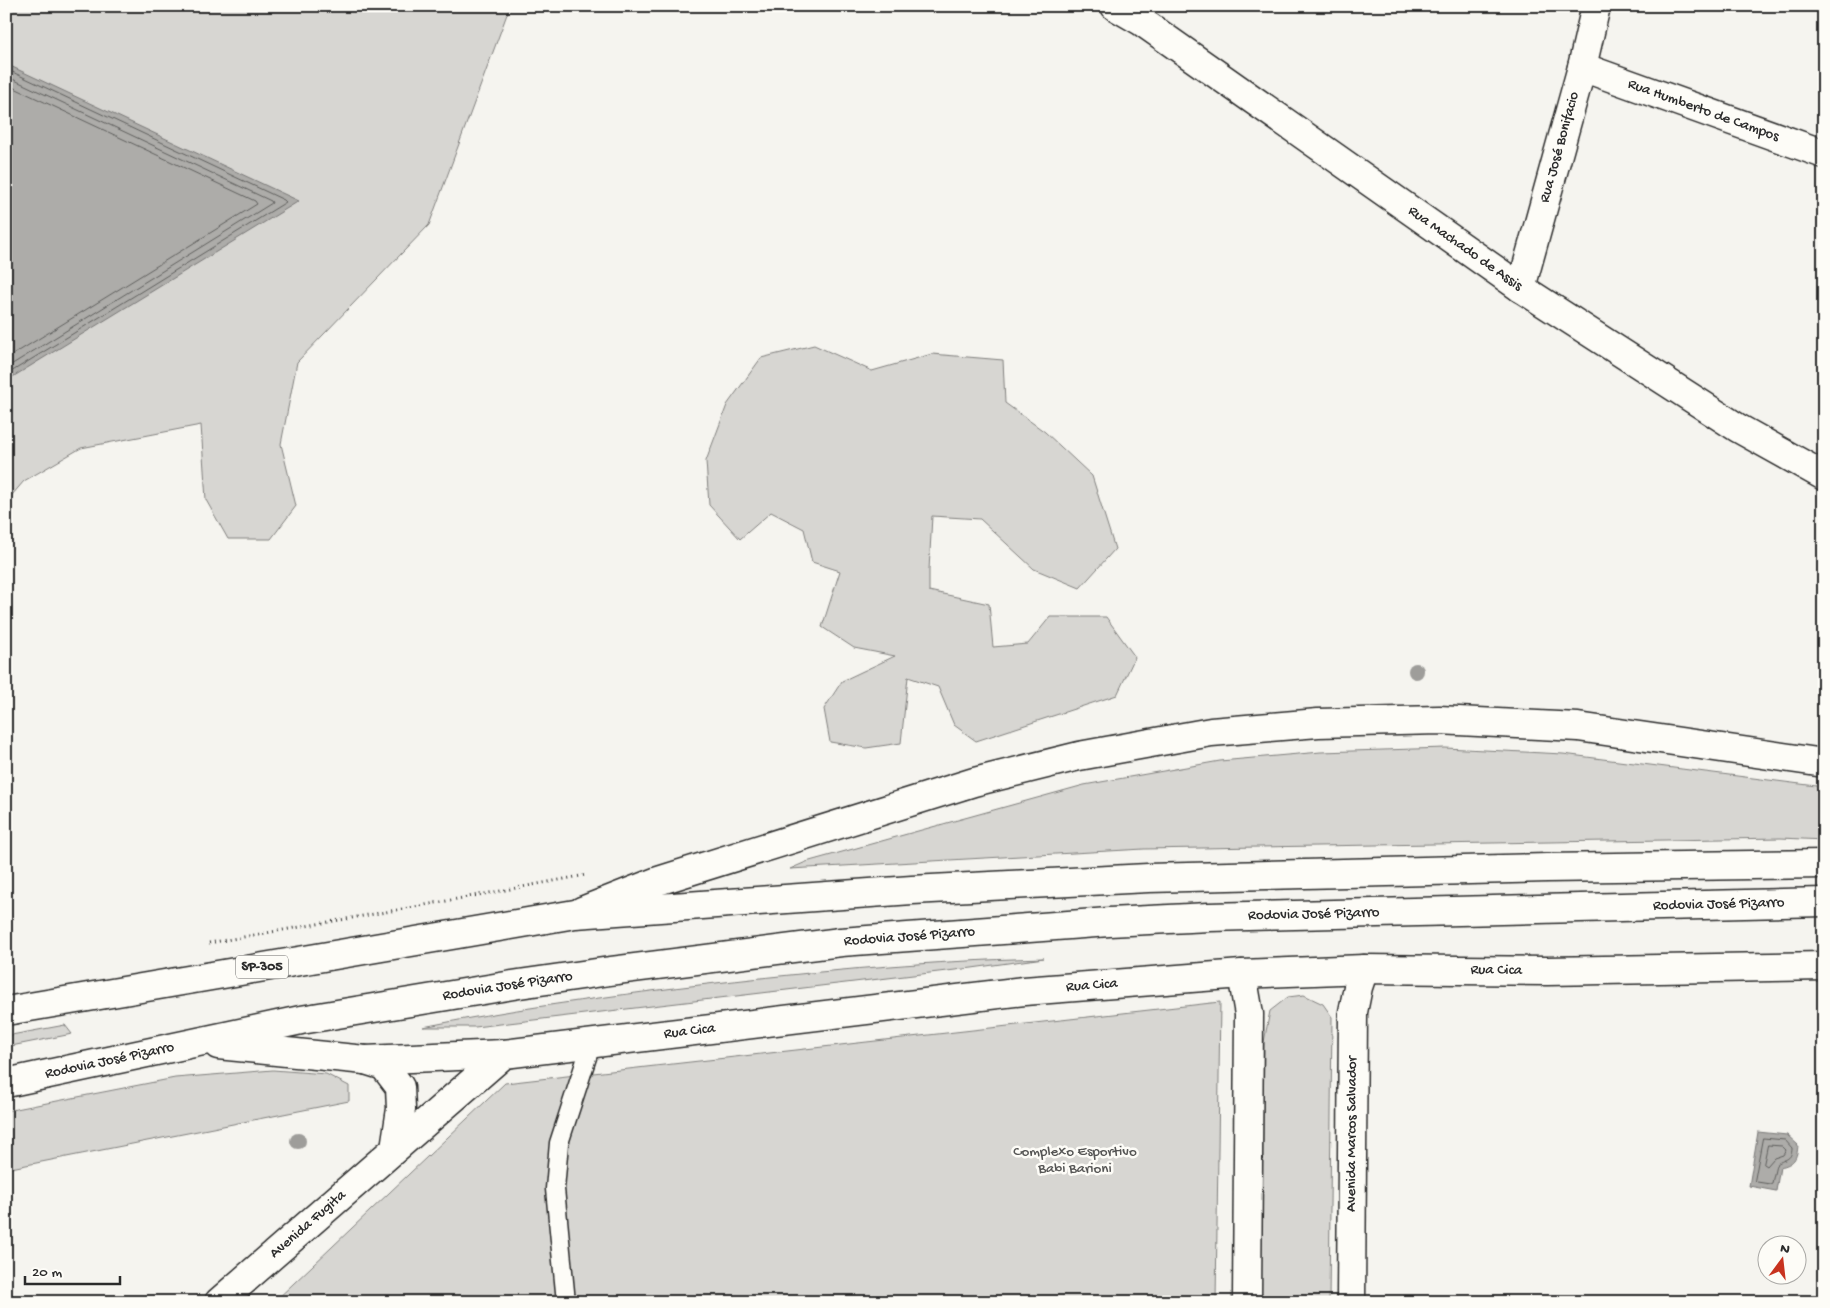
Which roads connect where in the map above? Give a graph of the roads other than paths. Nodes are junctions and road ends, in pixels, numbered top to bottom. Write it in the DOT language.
graph roads {
  1 [pos="1115,6"];
  2 [pos="1596,6"];
  3 [pos="1138,14"];
  4 [pos="1582,67"];
  5 [pos="1824,154"];
  6 [pos="1521,288"];
  7 [pos="1824,476"];
  8 [pos="1824,763"];
  9 [pos="1824,864"];
  10 [pos="1824,902"];
  11 [pos="575,914"];
  12 [pos="1824,966"];
  13 [pos="1364,969"];
  14 [pos="1242,974"];
  15 [pos="6,1012"];
  16 [pos="189,1042"];
  17 [pos="591,1045"];
  18 [pos="504,1054"];
  19 [pos="365,1060"];
  20 [pos="6,1083"];
  21 [pos="395,1148"];
  22 [pos="219,1302"];
  23 [pos="566,1302"];
  24 [pos="1247,1302"];
  25 [pos="1350,1302"];
  1 -- 3 [label="street, Rua Machado de Assis"];
  2 -- 4 [label="street, Rua José Bonifacio"];
  3 -- 6 [label="street, Rua Machado de Assis"];
  4 -- 5 [label="street, Rua Humberto de Campos"];
  4 -- 6 [label="street, Rua José Bonifacio"];
  6 -- 7 [label="street, Rua Machado de Assis"];
  8 -- 11 [label="street"];
  9 -- 11 [label="street"];
  10 -- 16 [label="street, Rodovia José Pizarro"];
  11 -- 15 [label="street, SP-305"];
  12 -- 13 [label="street, Rua Cica"];
  13 -- 14 [label="street, Rua Cica"];
  13 -- 25 [label="street, Avenida Marcos Salvador"];
  14 -- 17 [label="street, Rua Cica"];
  14 -- 24 [label="street"];
  16 -- 19 [label="street"];
  16 -- 20 [label="street, Rodovia José Pizarro"];
  17 -- 18 [label="street, Rua Cica"];
  17 -- 23 [label="lane"];
  18 -- 19 [label="street, Rua Cica"];
  18 -- 21 [label="street, Avenida Fugita"];
  19 -- 21 [label="street"];
  21 -- 22 [label="street, Avenida Fugita"];
}
